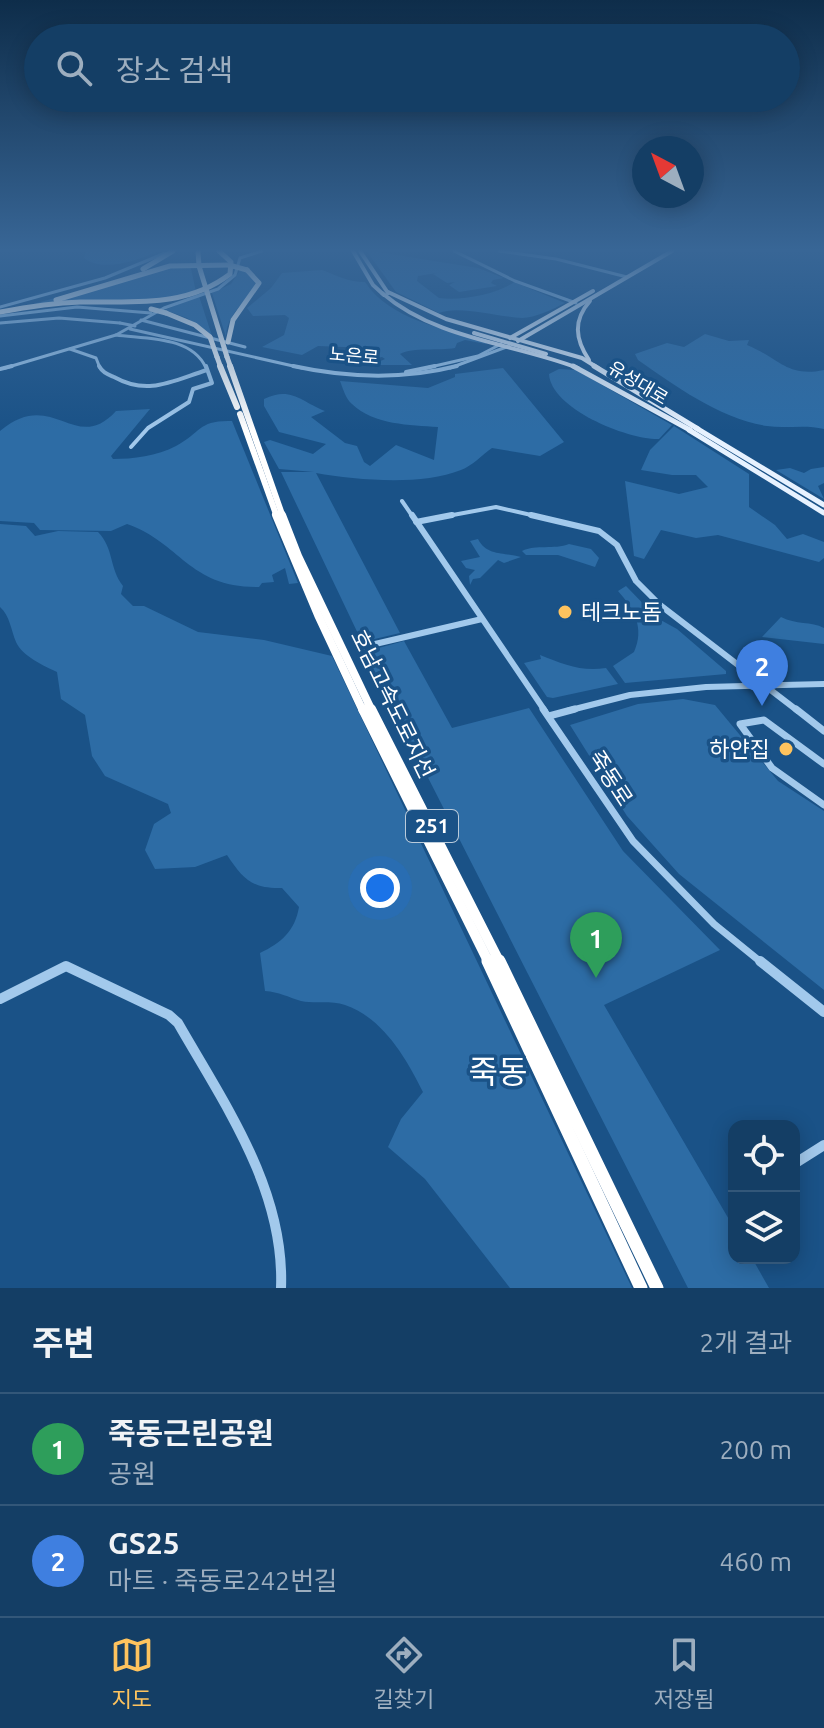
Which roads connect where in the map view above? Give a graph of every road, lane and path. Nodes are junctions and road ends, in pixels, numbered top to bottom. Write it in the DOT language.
graph roads {
  1 [pos="25,311"];
  2 [pos="38,311"];
  3 [pos="152,311"];
  4 [pos="211,311"];
  5 [pos="237,311"];
  6 [pos="406,311"];
  7 [pos="413,311"];
  8 [pos="424,311"];
  9 [pos="561,311"];
  10 [pos="564,311"];
  11 [pos="580,311"];
  12 [pos="1,315"];
  13 [pos="141,320"];
  14 [pos="118,324"];
  15 [pos="133,328"];
  16 [pos="116,335"];
  17 [pos="512,337"];
  18 [pos="520,340"];
  19 [pos="501,344"];
  20 [pos="509,346"];
  21 [pos="245,347"];
  22 [pos="69,348"];
  23 [pos="226,351"];
  24 [pos="548,353"];
  25 [pos="591,362"];
  26 [pos="0,369"];
  27 [pos="207,370"];
  28 [pos="240,406"];
  29 [pos="698,429"];
  30 [pos="690,430"];
  31 [pos="131,447"];
  32 [pos="402,501"];
  33 [pos="824,505"];
  34 [pos="824,513"];
  35 [pos="416,522"];
  36 [pos="482,619"];
  37 [pos="358,648"];
  38 [pos="824,684"];
  39 [pos="765,687"];
  40 [pos="549,716"];
  41 [pos="824,731"];
  42 [pos="824,764"];
  43 [pos="824,805"];
  44 [pos="0,999"];
  45 [pos="824,1012"];
  46 [pos="823,1147"];
  47 [pos="800,1160"];
  48 [pos="281,1288"];
  49 [pos="641,1288"];
  50 [pos="657,1288"];
  1 -- 12 [label="highway"];
  2 -- 12 [label="street"];
  3 -- 13 [label="street"];
  3 -- 23 [label="highway, bridge"];
  4 -- 23 [label="highway, 호남고속도로지선 / 251, bridge"];
  5 -- 23 [label="highway, bridge"];
  6 -- 19 [label="main road"];
  7 -- 24 [label="main road, 유성대로, bridge"];
  8 -- 17 [label="main road"];
  9 -- 17 [label="main road, 노은로"];
  10 -- 18 [label="main road"];
  11 -- 25 [label="main road"];
  12 -- 14 [label="street, 노은로"];
  12 -- 14 [label="street, 노은로"];
  13 -- 16 [label="street"];
  13 -- 23 [label="street"];
  14 -- 15 [label="street, 노은로, bridge"];
  15 -- 20 [label="street, 노은로"];
  15 -- 23 [label="street, 노은로"];
  16 -- 22 [label="street"];
  16 -- 27 [label="street"];
  17 -- 18 [label="main road"];
  17 -- 19 [label="main road, 노은로"];
  18 -- 20 [label="main road"];
  18 -- 25 [label="main road"];
  19 -- 20 [label="main road"];
  19 -- 23 [label="street, 노은로"];
  20 -- 30 [label="main road"];
  21 -- 23 [label="street"];
  22 -- 26 [label="street"];
  22 -- 27 [label="street"];
  23 -- 28 [label="highway, 호남고속도로지선 / 251"];
  24 -- 29 [label="main road, 유성대로"];
  24 -- 30 [label="main road, 유성대로"];
  25 -- 29 [label="main road"];
  27 -- 31 [label="street"];
  28 -- 49 [label="highway, 호남고속도로지선 / 251"];
  28 -- 50 [label="highway, 호남고속도로지선 / 251"];
  29 -- 33 [label="main road, 유성대로"];
  30 -- 34 [label="main road, 유성대로"];
  32 -- 35 [label="street, 죽동로"];
  35 -- 36 [label="street, 죽동로"];
  35 -- 39 [label="street"];
  36 -- 37 [label="street"];
  36 -- 40 [label="street, 죽동로"];
  38 -- 39 [label="street"];
  39 -- 40 [label="street"];
  39 -- 41 [label="street"];
  40 -- 45 [label="street, 죽동로"];
  42 -- 43 [label="street"];
  44 -- 48 [label="street"];
  46 -- 47 [label="street"];
}
